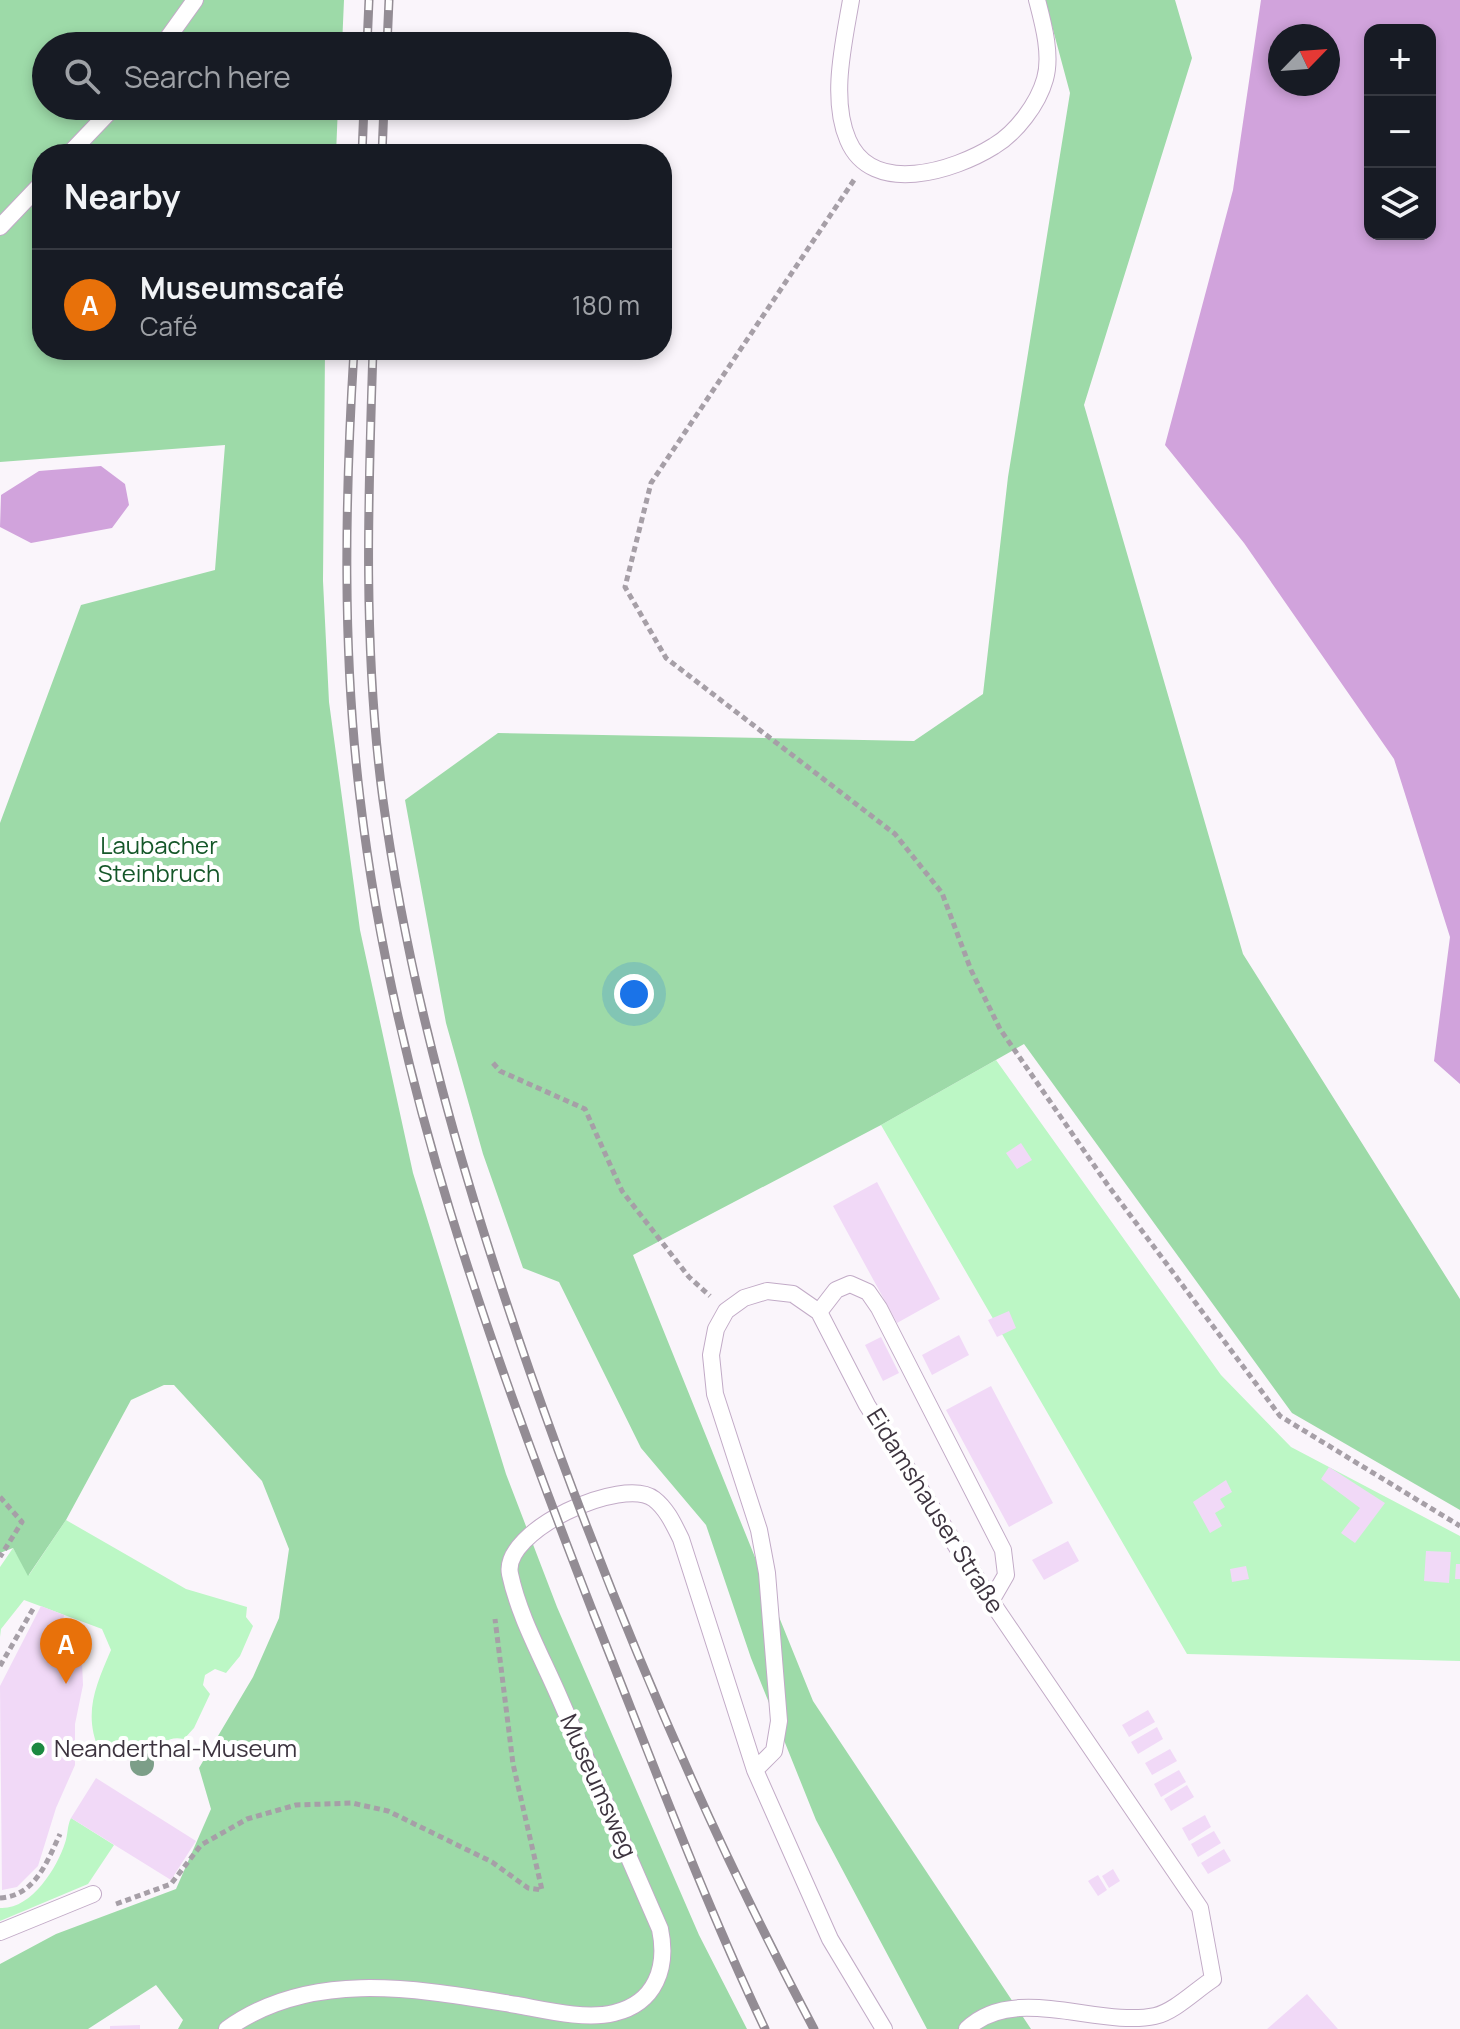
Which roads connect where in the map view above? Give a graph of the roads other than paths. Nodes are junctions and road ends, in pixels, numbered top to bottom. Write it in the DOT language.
graph roads {
  1 [pos="195,0"];
  2 [pos="851,0"];
  3 [pos="1037,0"];
  4 [pos="172,32"];
  5 [pos="102,120"];
  6 [pos="79,144"];
  7 [pos="32,193"];
  8 [pos="0,227"];
  9 [pos="819,1312"];
  10 [pos="991,1601"];
  11 [pos="755,1770"];
  12 [pos="93,1894"];
  13 [pos="0,1932"];
  14 [pos="584,2022"];
  15 [pos="227,2029"];
  16 [pos="884,2029"];
  17 [pos="967,2029"];
  1 -- 4 [label="lane"];
  2 -- 3 [label="lane"];
  5 -- 6 [label="lane"];
  7 -- 8 [label="lane"];
  9 -- 10 [label="lane, Eidamshauser Straße"];
  9 -- 10 [label="lane"];
  9 -- 11 [label="lane"];
  10 -- 17 [label="lane, Eidamshauser Straße"];
  11 -- 14 [label="lane, Museumsweg"];
  11 -- 16 [label="lane"];
  12 -- 13 [label="lane"];
  14 -- 15 [label="lane, Museumsweg"];
}
